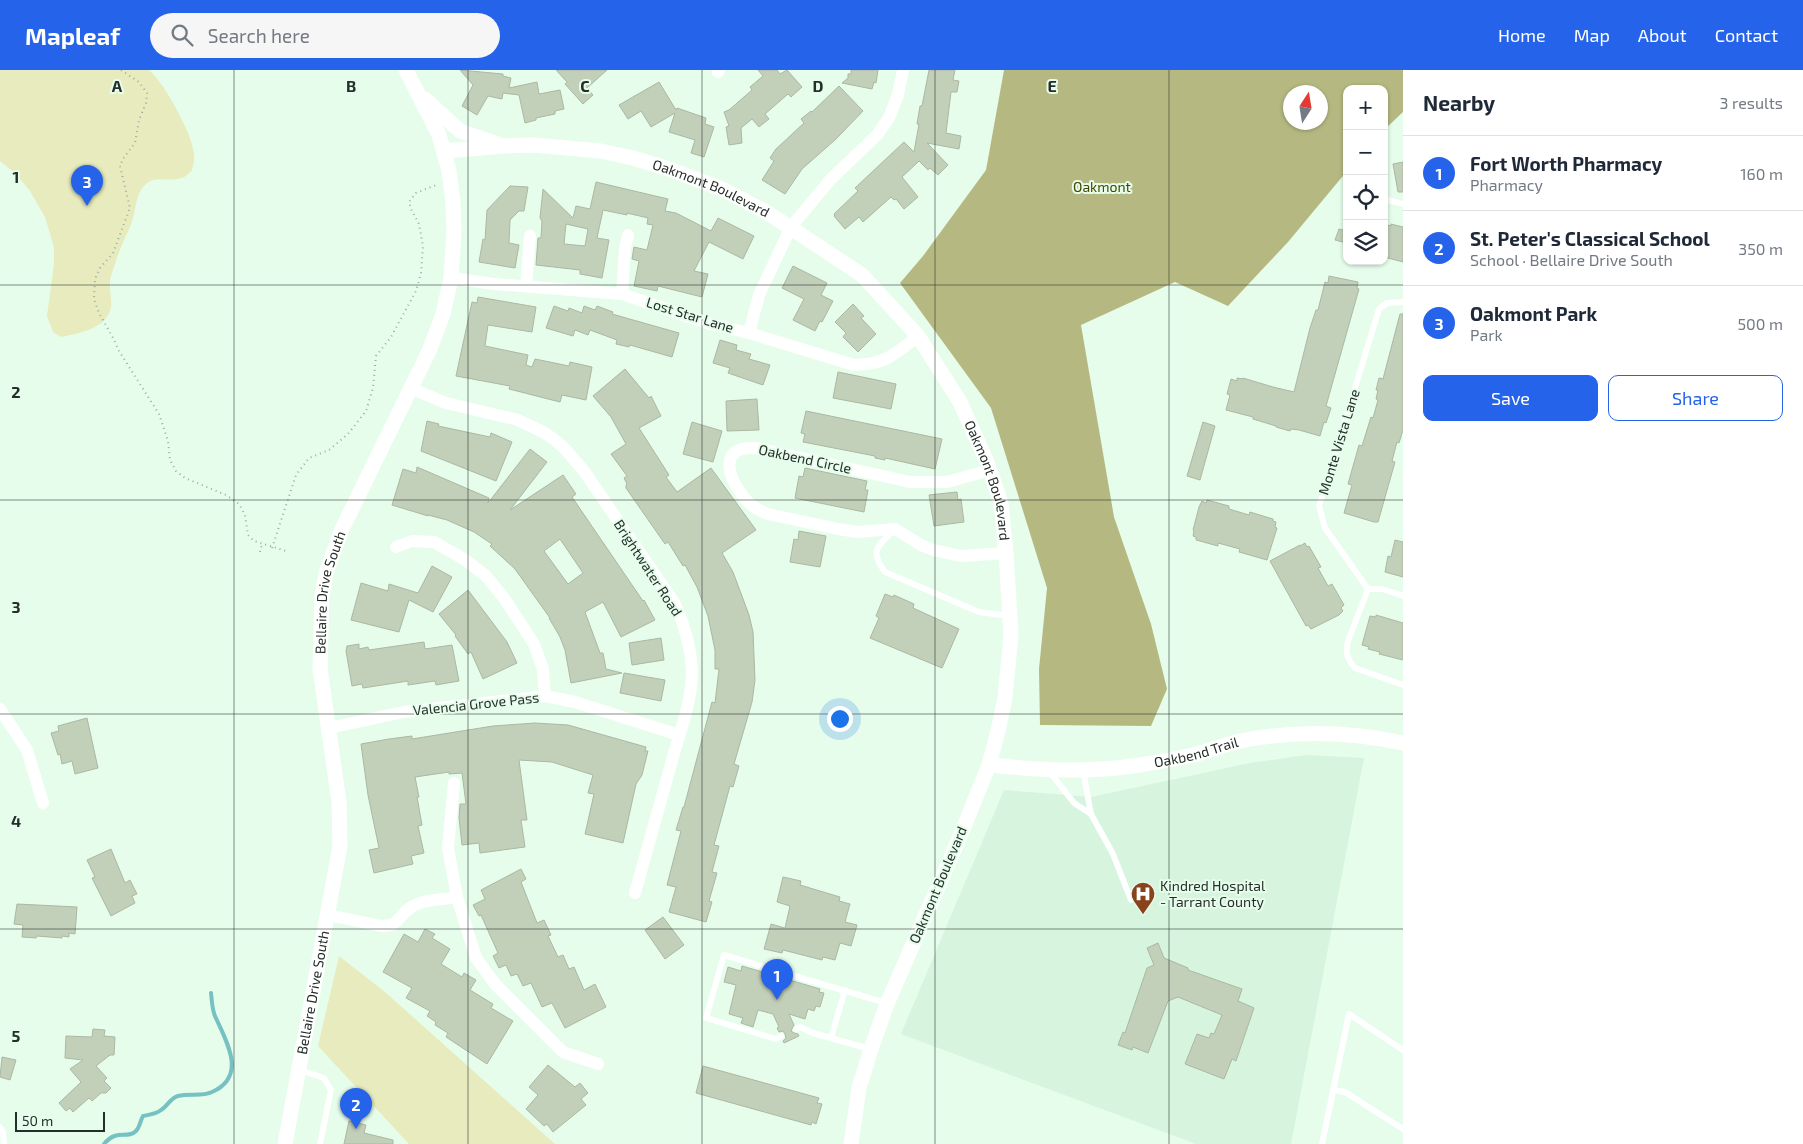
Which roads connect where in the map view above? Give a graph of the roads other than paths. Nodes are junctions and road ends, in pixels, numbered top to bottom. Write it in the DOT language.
graph roads {
  1 [pos="406,70"];
  2 [pos="903,70"];
  3 [pos="419,93"];
  4 [pos="504,146"];
  5 [pos="444,151"];
  6 [pos="1388,200"];
  7 [pos="1403,204"];
  8 [pos="791,227"];
  9 [pos="628,235"];
  10 [pos="530,236"];
  11 [pos="451,278"];
  12 [pos="526,286"];
  13 [pos="622,294"];
  14 [pos="1403,302"];
  15 [pos="749,333"];
  16 [pos="918,336"];
  17 [pos="410,388"];
  18 [pos="990,470"];
  19 [pos="895,529"];
  20 [pos="396,547"];
  21 [pos="1006,553"];
  22 [pos="1368,589"];
  23 [pos="1403,596"];
  24 [pos="1010,616"];
  25 [pos="1403,686"];
  26 [pos="545,696"];
  27 [pos="0,709"];
  28 [pos="329,728"];
  29 [pos="679,735"];
  30 [pos="1403,743"];
  31 [pos="988,765"];
  32 [pos="1048,770"];
  33 [pos="1083,770"];
  34 [pos="454,783"];
  35 [pos="43,803"];
  36 [pos="1091,814"];
  37 [pos="635,893"];
  38 [pos="457,896"];
  39 [pos="1131,900"];
  40 [pos="328,915"];
  41 [pos="845,990"];
  42 [pos="887,1004"];
  43 [pos="796,1029"];
  44 [pos="781,1036"];
  45 [pos="831,1038"];
  46 [pos="871,1049"];
  47 [pos="1403,1050"];
  48 [pos="598,1064"];
  49 [pos="298,1070"];
  50 [pos="1334,1090"];
  51 [pos="0,1127"];
  52 [pos="1403,1129"];
  53 [pos="4,1144"];
  54 [pos="285,1144"];
  55 [pos="320,1144"];
  56 [pos="852,1144"];
  57 [pos="1322,1144"];
  1 -- 3 [label="street, Bellaire Drive South"];
  2 -- 8 [label="street"];
  3 -- 4 [label="street"];
  3 -- 5 [label="street, Bellaire Drive South"];
  4 -- 5 [label="street, Oakmont Boulevard"];
  4 -- 8 [label="street, Oakmont Boulevard"];
  5 -- 11 [label="street, Bellaire Drive South"];
  6 -- 7 [label="lane"];
  8 -- 15 [label="street"];
  8 -- 16 [label="street, Oakmont Boulevard"];
  9 -- 13 [label="street"];
  10 -- 12 [label="street"];
  11 -- 12 [label="street, Lost Star Lane"];
  11 -- 17 [label="street, Bellaire Drive South"];
  12 -- 13 [label="street, Lost Star Lane"];
  13 -- 15 [label="street, Lost Star Lane"];
  14 -- 22 [label="lane, Monte Vista Lane"];
  15 -- 16 [label="street, Lost Star Lane"];
  16 -- 18 [label="street, Oakmont Boulevard"];
  17 -- 28 [label="street, Bellaire Drive South"];
  17 -- 29 [label="street, Brightwater Road"];
  18 -- 19 [label="street, Oakbend Circle"];
  18 -- 21 [label="street, Oakmont Boulevard"];
  19 -- 21 [label="street"];
  19 -- 24 [label="lane"];
  20 -- 26 [label="street"];
  21 -- 24 [label="street, Oakmont Boulevard"];
  22 -- 23 [label="lane"];
  22 -- 25 [label="lane"];
  24 -- 31 [label="street, Oakmont Boulevard"];
  26 -- 28 [label="street, Valencia Grove Pass"];
  26 -- 29 [label="street, Valencia Grove Pass"];
  27 -- 35 [label="street"];
  28 -- 40 [label="street, Bellaire Drive South"];
  29 -- 37 [label="street, Brightwater Road"];
  30 -- 33 [label="street, Oakbend Trail"];
  31 -- 32 [label="street, Oakbend Trail"];
  31 -- 42 [label="street, Oakmont Boulevard"];
  32 -- 33 [label="street, Oakbend Trail"];
  32 -- 36 [label="lane"];
  33 -- 36 [label="lane"];
  34 -- 38 [label="street"];
  36 -- 39 [label="lane"];
  38 -- 40 [label="street"];
  38 -- 48 [label="street"];
  40 -- 49 [label="street, Bellaire Drive South"];
  41 -- 42 [label="lane"];
  41 -- 44 [label="lane"];
  41 -- 45 [label="lane"];
  42 -- 46 [label="street, Oakmont Boulevard"];
  43 -- 45 [label="lane"];
  45 -- 46 [label="lane"];
  46 -- 56 [label="street, Oakmont Boulevard"];
  47 -- 50 [label="lane"];
  49 -- 54 [label="street, Bellaire Drive South"];
  49 -- 55 [label="lane"];
  50 -- 52 [label="lane"];
  50 -- 57 [label="lane"];
  51 -- 53 [label="lane"];
}
